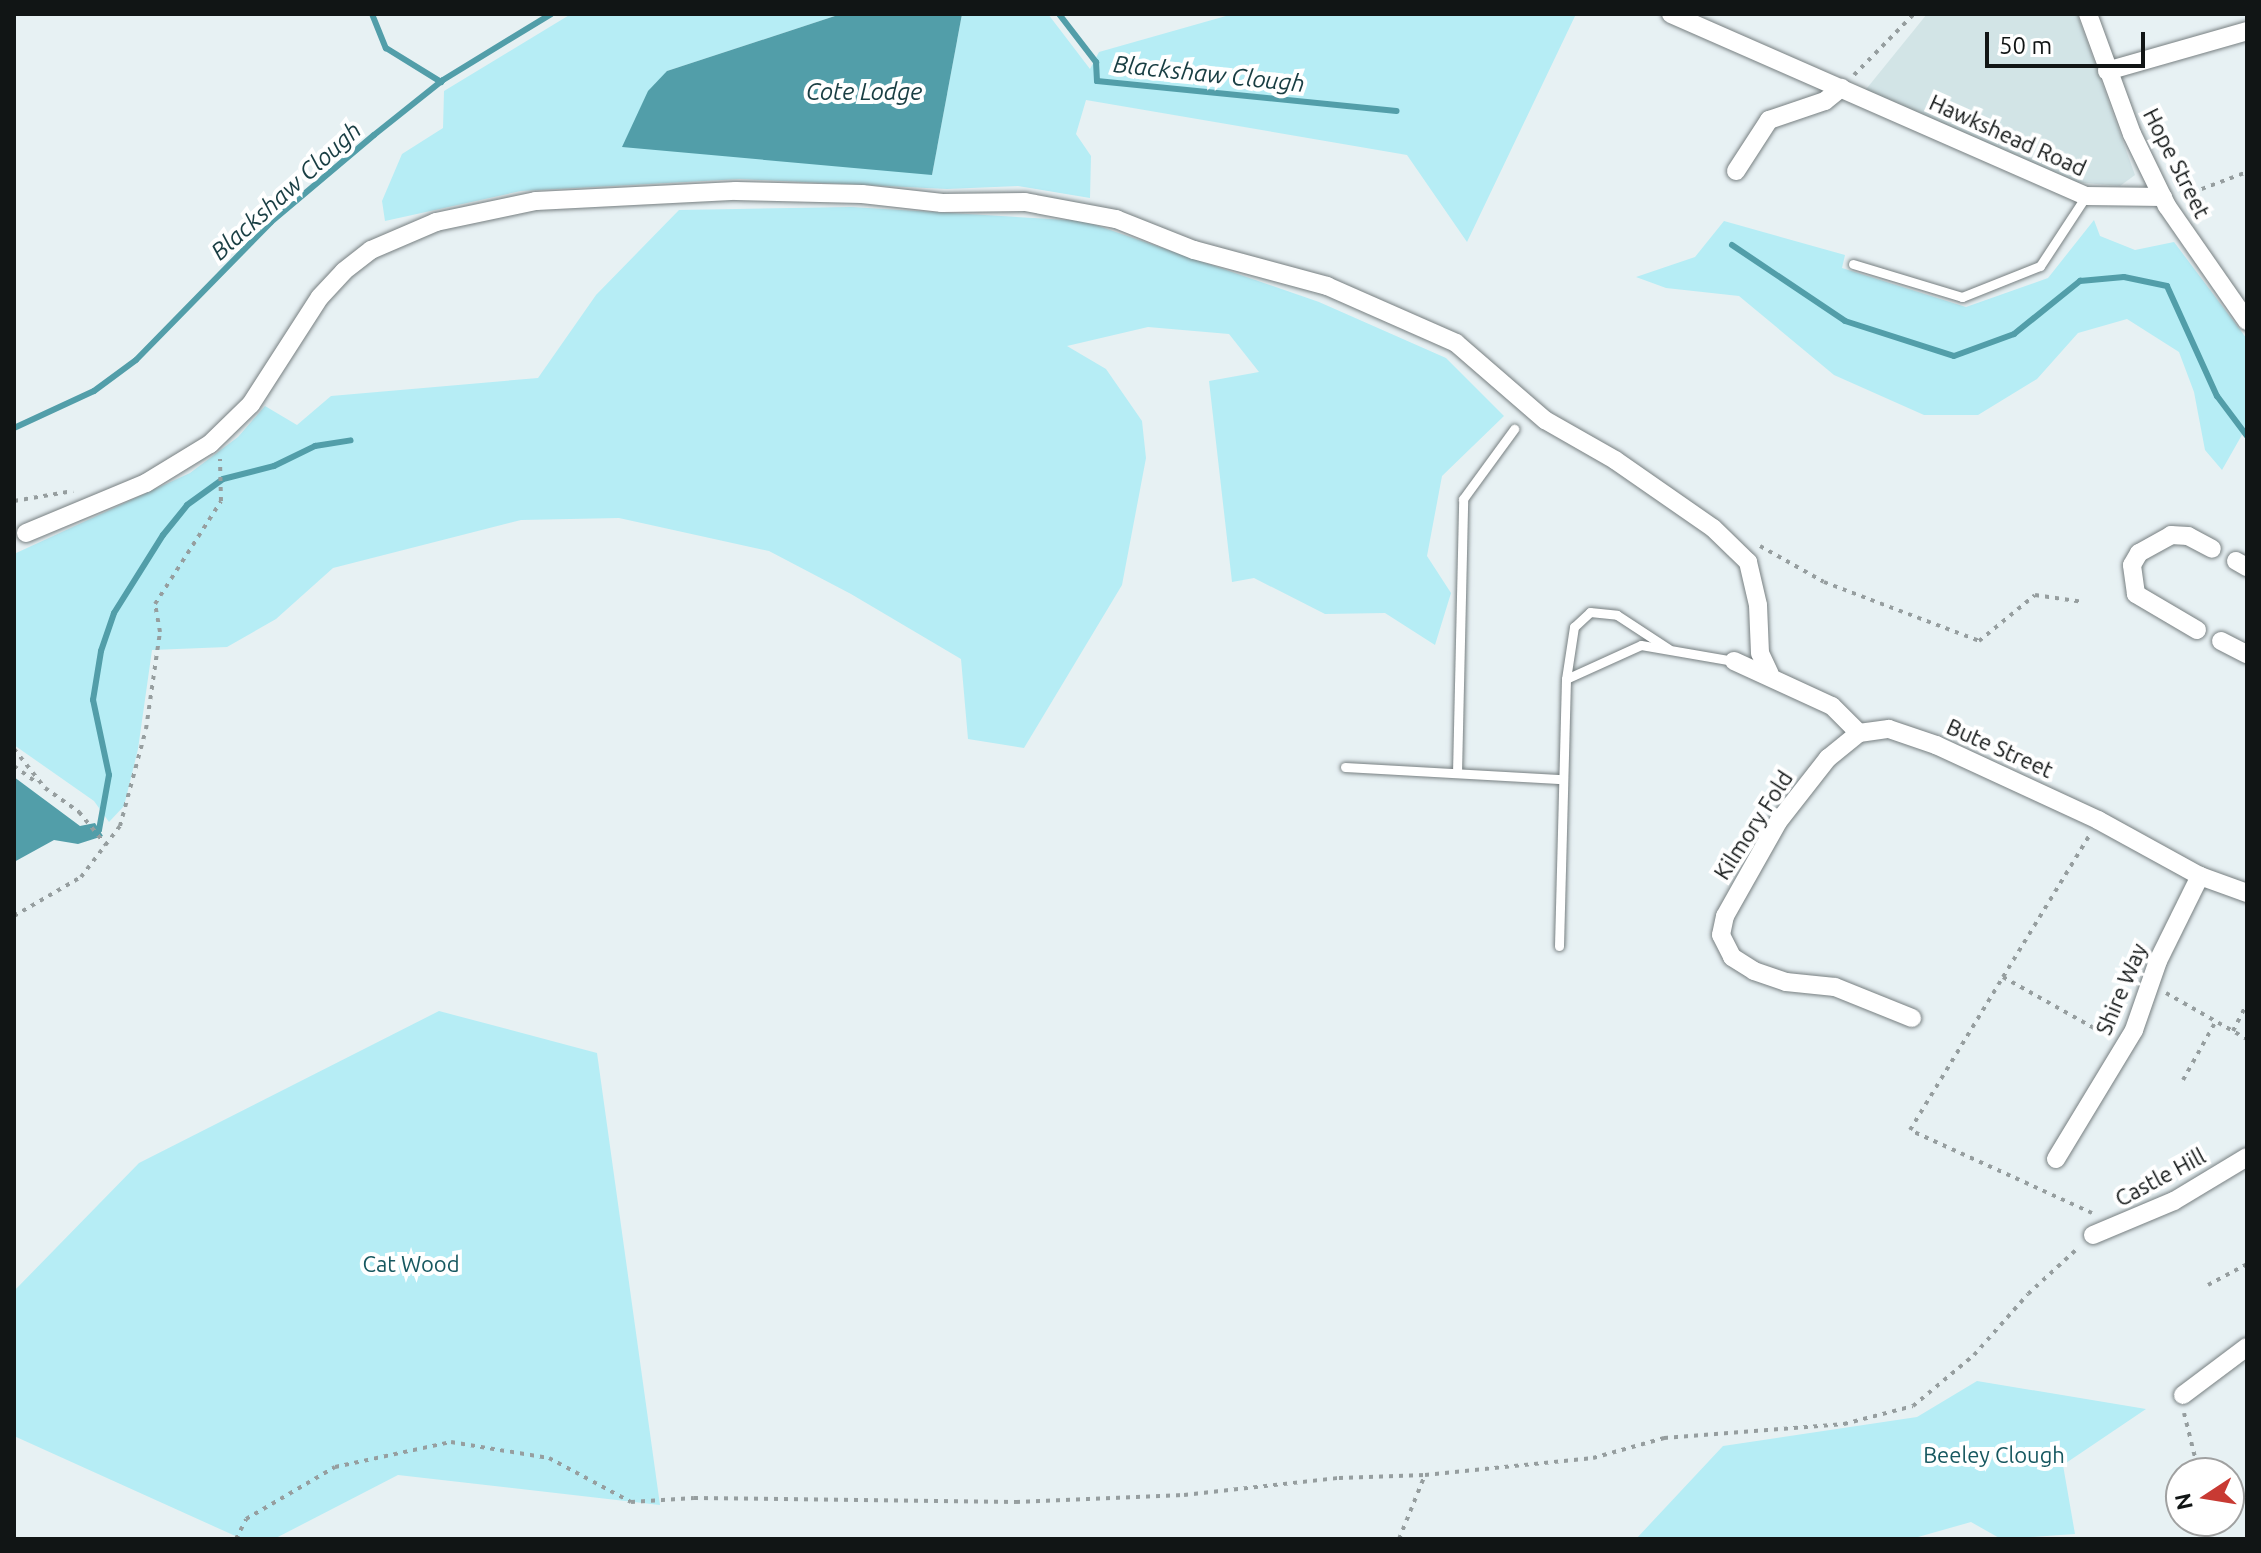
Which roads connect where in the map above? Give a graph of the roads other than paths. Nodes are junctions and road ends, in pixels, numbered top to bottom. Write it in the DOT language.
graph roads {
  1 [pos="1671,14"];
  2 [pos="2088,14"];
  3 [pos="2247,31"];
  4 [pos="2107,71"];
  5 [pos="1841,88"];
  6 [pos="1736,171"];
  7 [pos="2086,196"];
  8 [pos="2165,201"];
  9 [pos="1853,264"];
  10 [pos="2247,321"];
  11 [pos="1514,429"];
  12 [pos="26,533"];
  13 [pos="2212,549"];
  14 [pos="2197,630"];
  15 [pos="2221,641"];
  16 [pos="1669,649"];
  17 [pos="2247,654"];
  18 [pos="1734,661"];
  19 [pos="1770,674"];
  20 [pos="1566,679"];
  21 [pos="1859,733"];
  22 [pos="1345,767"];
  23 [pos="1457,773"];
  24 [pos="1563,779"];
  25 [pos="2200,876"];
  26 [pos="2247,893"];
  27 [pos="1559,946"];
  28 [pos="1912,1018"];
  29 [pos="2247,1157"];
  30 [pos="2056,1159"];
  31 [pos="2093,1235"];
  32 [pos="2247,1347"];
  33 [pos="2183,1395"];
  1 -- 5 [label="street, Hawkshead Road"];
  2 -- 4 [label="street, Hope Street"];
  3 -- 4 [label="street"];
  4 -- 8 [label="street, Hope Street"];
  5 -- 6 [label="street"];
  5 -- 7 [label="street, Hawkshead Road"];
  7 -- 8 [label="street, Hawkshead Road"];
  7 -- 9 [label="lane"];
  8 -- 10 [label="street, Hope Street"];
  11 -- 23 [label="lane"];
  12 -- 19 [label="street"];
  13 -- 14 [label="street"];
  15 -- 17 [label="street"];
  16 -- 18 [label="lane"];
  16 -- 20 [label="lane"];
  16 -- 20 [label="lane"];
  18 -- 19 [label="street"];
  19 -- 21 [label="street"];
  20 -- 24 [label="lane"];
  21 -- 25 [label="street, Bute Street"];
  21 -- 28 [label="street, Kilmory Fold"];
  22 -- 23 [label="lane"];
  23 -- 24 [label="lane"];
  24 -- 27 [label="lane"];
  25 -- 26 [label="street, Bute Street"];
  25 -- 30 [label="street, Shire Way"];
  29 -- 31 [label="street, Castle Hill"];
  32 -- 33 [label="street"];
}
